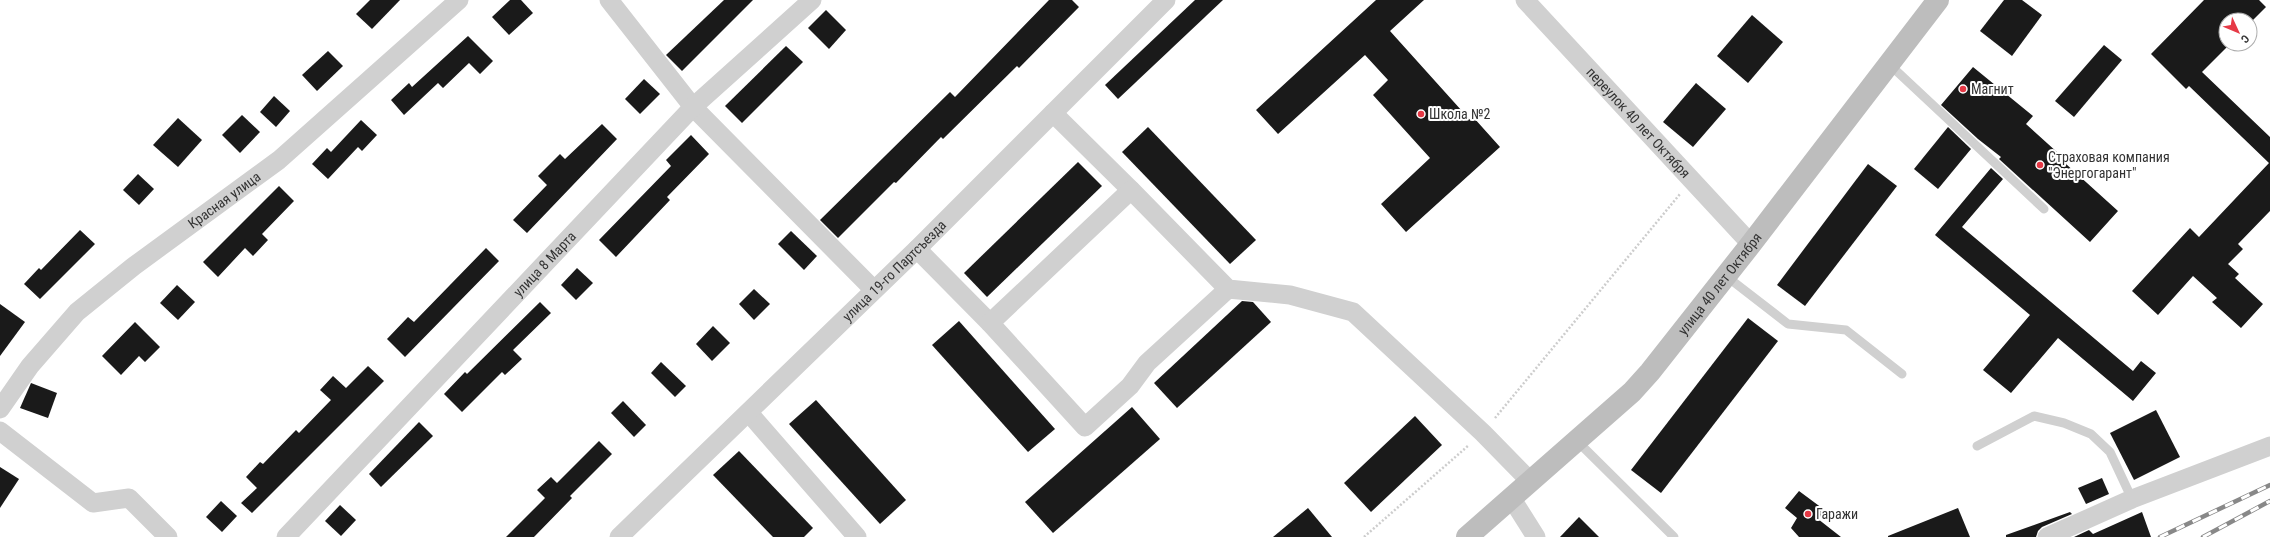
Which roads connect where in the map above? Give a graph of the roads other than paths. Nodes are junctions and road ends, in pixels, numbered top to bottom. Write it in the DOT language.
graph roads {
  1 [pos="459,0"];
  2 [pos="609,0"];
  3 [pos="812,0"];
  4 [pos="1166,0"];
  5 [pos="1525,0"];
  6 [pos="1938,0"];
  7 [pos="1889,64"];
  8 [pos="692,107"];
  9 [pos="1053,113"];
  10 [pos="1131,190"];
  11 [pos="2044,209"];
  12 [pos="1752,244"];
  13 [pos="916,250"];
  14 [pos="1726,276"];
  15 [pos="1228,289"];
  16 [pos="874,290"];
  17 [pos="990,323"];
  18 [pos="1902,374"];
  19 [pos="0,409"];
  20 [pos="749,413"];
  21 [pos="0,431"];
  22 [pos="1577,441"];
  23 [pos="1977,446"];
  24 [pos="2270,446"];
  25 [pos="1531,482"];
  26 [pos="1512,499"];
  27 [pos="2132,499"];
  28 [pos="168,537"];
  29 [pos="286,537"];
  30 [pos="619,537"];
  31 [pos="857,537"];
  32 [pos="1468,537"];
  33 [pos="1536,537"];
  34 [pos="1674,537"];
  35 [pos="2047,537"];
  1 -- 19 [label="street, Красная улица"];
  2 -- 8 [label="street"];
  3 -- 8 [label="street, улица 8 Марта"];
  4 -- 9 [label="street, улица 19-го Партсъезда"];
  5 -- 12 [label="street, переулок 40 лет Октября"];
  6 -- 7 [label="main road, улица 40 лет Октября"];
  7 -- 11 [label="lane"];
  7 -- 12 [label="main road, улица 40 лет Октября"];
  8 -- 16 [label="street"];
  8 -- 29 [label="street, улица 8 Марта"];
  9 -- 10 [label="street"];
  9 -- 13 [label="street, улица 19-го Партсъезда"];
  10 -- 15 [label="street"];
  10 -- 17 [label="street"];
  12 -- 14 [label="main road, улица 40 лет Октября"];
  13 -- 16 [label="street, улица 19-го Партсъезда"];
  13 -- 17 [label="street"];
  14 -- 18 [label="lane"];
  14 -- 22 [label="main road, улица 40 лет Октября"];
  15 -- 17 [label="street"];
  15 -- 25 [label="street"];
  16 -- 20 [label="street, улица 19-го Партсъезда"];
  20 -- 30 [label="street, улица 19-го Партсъезда"];
  20 -- 31 [label="street"];
  21 -- 28 [label="street"];
  22 -- 25 [label="main road, улица 40 лет Октября"];
  22 -- 34 [label="lane"];
  23 -- 27 [label="lane"];
  24 -- 27 [label="street"];
  25 -- 26 [label="main road, улица 40 лет Октября"];
  26 -- 32 [label="main road, улица 40 лет Октября"];
  26 -- 33 [label="street"];
  27 -- 35 [label="street"];
}
